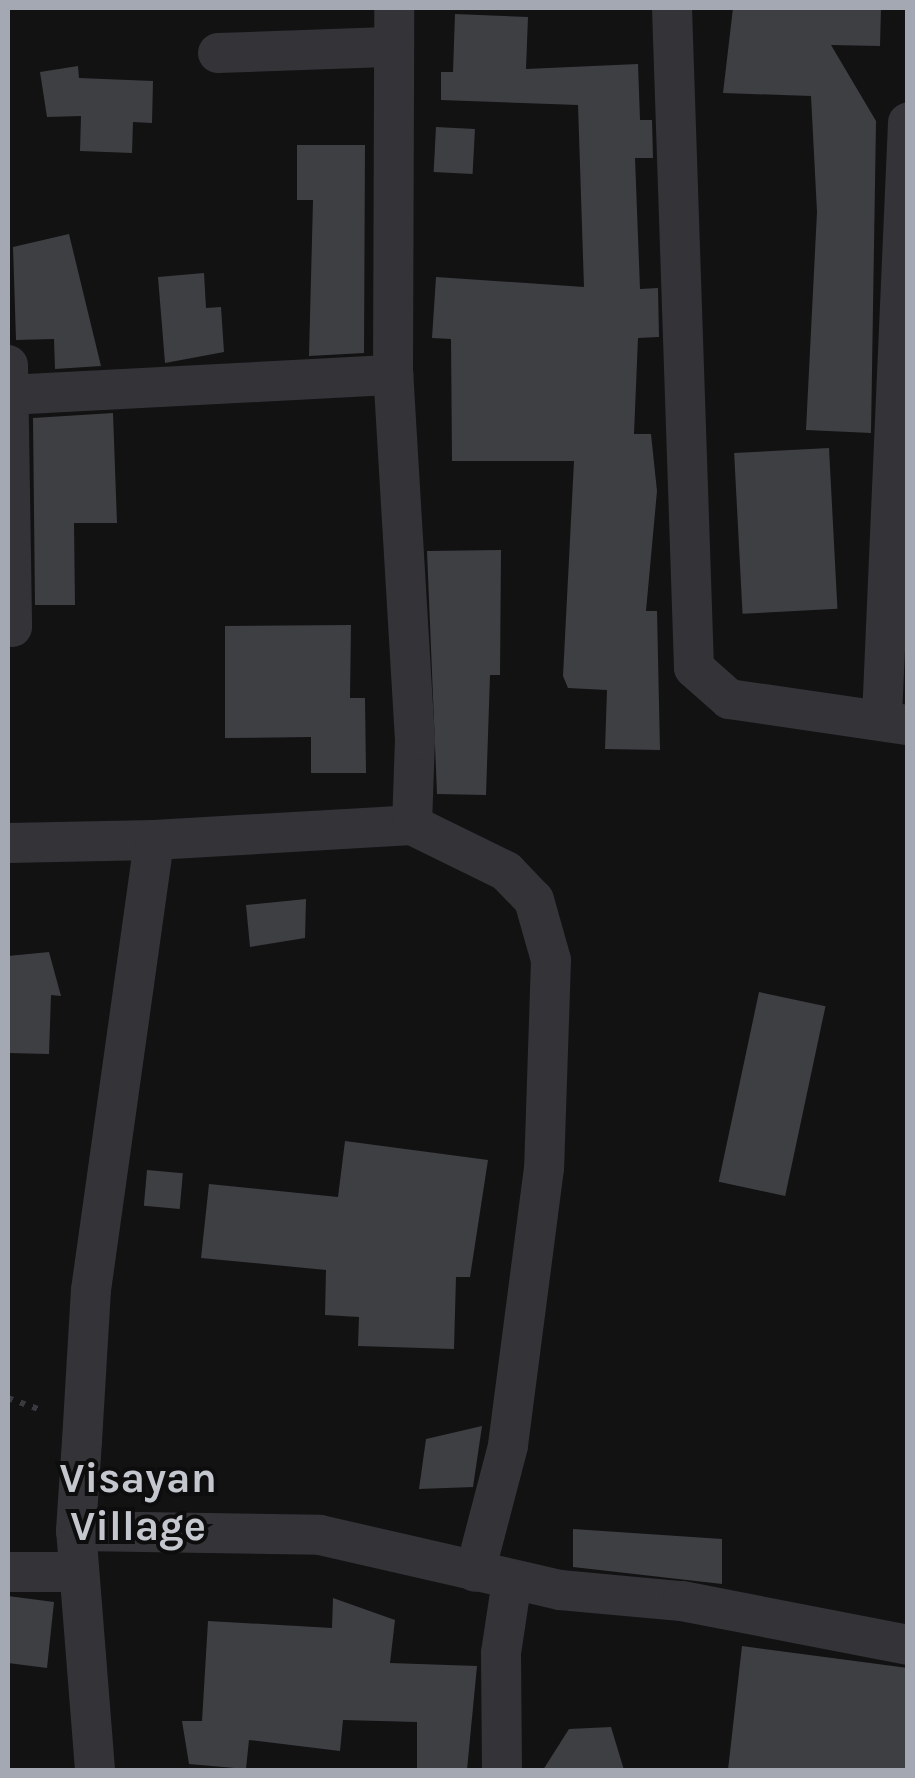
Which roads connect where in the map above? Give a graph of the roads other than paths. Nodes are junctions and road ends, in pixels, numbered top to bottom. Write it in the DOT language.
graph roads {
  1 [pos="672,8"];
  2 [pos="394,27"];
  3 [pos="218,53"];
  4 [pos="908,123"];
  5 [pos="392,375"];
  6 [pos="8,385"];
  7 [pos="12,626"];
  8 [pos="895,721"];
  9 [pos="412,825"];
  10 [pos="154,840"];
  11 [pos="8,843"];
  12 [pos="76,1532"];
  13 [pos="8,1572"];
  14 [pos="79,1572"];
  15 [pos="494,1576"];
  16 [pos="908,1645"];
  17 [pos="95,1770"];
  18 [pos="502,1770"];
  1 -- 8 [label="street"];
  2 -- 3 [label="street"];
  2 -- 5 [label="street"];
  4 -- 8 [label="street"];
  5 -- 6 [label="street"];
  5 -- 9 [label="street"];
  6 -- 7 [label="street"];
  9 -- 10 [label="street"];
  9 -- 15 [label="street"];
  10 -- 11 [label="street"];
  10 -- 12 [label="street"];
  12 -- 14 [label="street"];
  12 -- 15 [label="street"];
  13 -- 14 [label="street"];
  14 -- 17 [label="street"];
  15 -- 16 [label="street"];
  15 -- 18 [label="street"];
}
